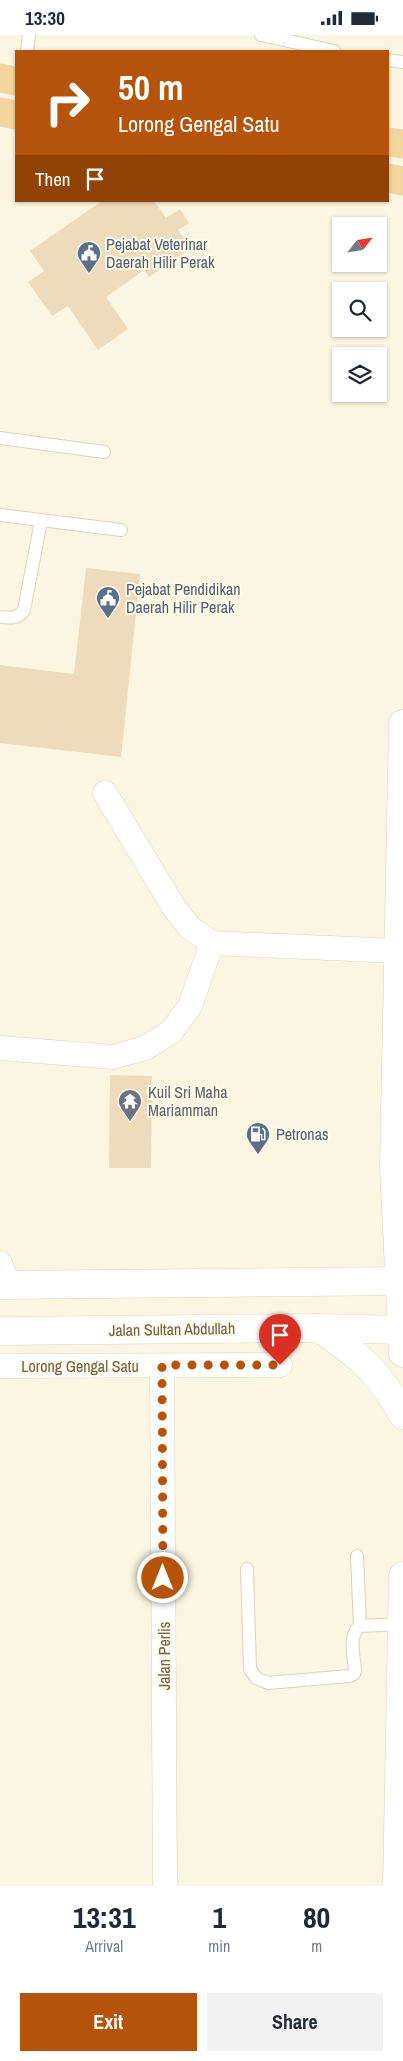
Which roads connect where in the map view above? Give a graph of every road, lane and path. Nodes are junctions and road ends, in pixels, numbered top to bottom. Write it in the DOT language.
graph roads {
  1 [pos="29,35"];
  2 [pos="261,35"];
  3 [pos="27,50"];
  4 [pos="329,50"];
  5 [pos="389,60"];
  6 [pos="403,62"];
  7 [pos="0,78"];
  8 [pos="15,81"];
  9 [pos="389,142"];
  10 [pos="403,144"];
  11 [pos="389,178"];
  12 [pos="403,181"];
  13 [pos="0,439"];
  14 [pos="104,451"];
  15 [pos="0,515"];
  16 [pos="41,521"];
  17 [pos="121,530"];
  18 [pos="0,617"];
  19 [pos="403,724"];
  20 [pos="105,793"];
  21 [pos="212,943"];
  22 [pos="398,951"];
  23 [pos="0,1048"];
  24 [pos="399,1196"];
  25 [pos="2,1277"];
  26 [pos="401,1281"];
  27 [pos="319,1328"];
  28 [pos="0,1331"];
  29 [pos="403,1338"];
  30 [pos="162,1365"];
  31 [pos="280,1365"];
  32 [pos="0,1366"];
  33 [pos="403,1415"];
  34 [pos="358,1557"];
  35 [pos="248,1569"];
  36 [pos="403,1576"];
  37 [pos="402,1624"];
  38 [pos="360,1626"];
  39 [pos="402,1691"];
  40 [pos="165,1886"];
  41 [pos="397,1886"];
  1 -- 3 [label="lane"];
  2 -- 4 [label="lane"];
  5 -- 6 [label="lane"];
  7 -- 8 [label="highway"];
  9 -- 10 [label="highway"];
  11 -- 12 [label="highway"];
  13 -- 14 [label="lane"];
  15 -- 16 [label="lane"];
  16 -- 17 [label="lane"];
  16 -- 18 [label="lane"];
  19 -- 22 [label="street"];
  20 -- 21 [label="street"];
  21 -- 22 [label="street"];
  21 -- 23 [label="street"];
  22 -- 24 [label="street"];
  24 -- 26 [label="street"];
  25 -- 26 [label="street"];
  26 -- 29 [label="street"];
  27 -- 28 [label="street, Jalan Sultan Abdullah"];
  27 -- 29 [label="street, Jalan Sultan Abdullah"];
  27 -- 33 [label="street"];
  30 -- 31 [label="street, Lorong Gengal Satu"];
  30 -- 32 [label="street, Lorong Gengal Satu"];
  30 -- 40 [label="street, Jalan Perlis"];
  34 -- 38 [label="lane"];
  35 -- 38 [label="lane"];
  36 -- 37 [label="street"];
  37 -- 38 [label="lane"];
  37 -- 39 [label="street"];
  39 -- 41 [label="street"];
}
